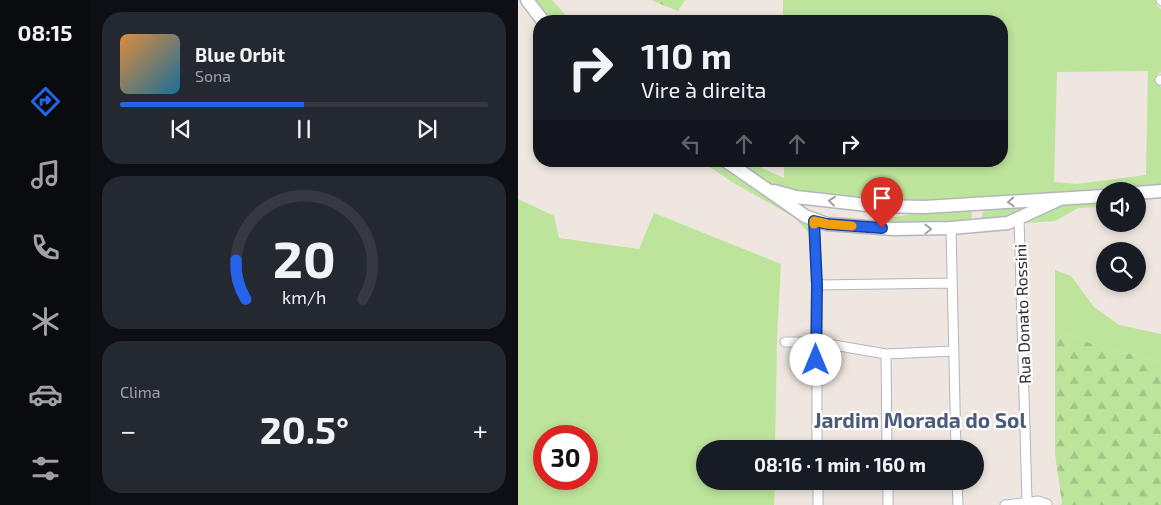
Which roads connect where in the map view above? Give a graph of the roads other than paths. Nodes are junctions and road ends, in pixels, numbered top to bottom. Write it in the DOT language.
graph roads {
  1 [pos="526,0"];
  2 [pos="538,15"];
  3 [pos="735,167"];
  4 [pos="767,189"];
  5 [pos="1162,191"];
  6 [pos="1146,192"];
  7 [pos="1096,197"];
  8 [pos="1060,199"];
  9 [pos="974,204"];
  10 [pos="925,206"];
  11 [pos="1019,217"];
  12 [pos="814,221"];
  13 [pos="975,226"];
  14 [pos="870,227"];
  15 [pos="951,228"];
  16 [pos="952,283"];
  17 [pos="817,285"];
  18 [pos="785,342"];
  19 [pos="816,342"];
  20 [pos="953,351"];
  21 [pos="886,354"];
  22 [pos="817,440"];
  23 [pos="887,440"];
  24 [pos="956,440"];
  25 [pos="818,490"];
  26 [pos="888,490"];
  27 [pos="957,490"];
  28 [pos="1027,501"];
  29 [pos="1047,504"];
  30 [pos="818,505"];
  31 [pos="888,505"];
  32 [pos="958,505"];
  33 [pos="1005,505"];
  1 -- 2 [label="main road"];
  3 -- 4 [label="main road"];
  10 -- 4 [label="main road, one-way"];
  4 -- 12 [label="main road"];
  5 -- 6 [label="main road"];
  7 -- 8 [label="main road"];
  8 -- 9 [label="main road, one-way"];
  8 -- 11 [label="main road"];
  9 -- 10 [label="main road"];
  9 -- 13 [label="main road"];
  10 -- 14 [label="main road"];
  11 -- 13 [label="main road"];
  11 -- 28 [label="street, Rua Donato Rossini"];
  12 -- 14 [label="main road"];
  12 -- 17 [label="street"];
  13 -- 15 [label="main road"];
  14 -- 15 [label="main road, one-way"];
  15 -- 16 [label="street"];
  16 -- 17 [label="street"];
  16 -- 20 [label="street"];
  17 -- 19 [label="street"];
  18 -- 19 [label="street"];
  19 -- 21 [label="street"];
  19 -- 22 [label="street"];
  20 -- 21 [label="street"];
  20 -- 24 [label="street"];
  21 -- 23 [label="street"];
  25 -- 30 [label="street"];
  26 -- 31 [label="street"];
  27 -- 32 [label="street"];
  28 -- 29 [label="street"];
  28 -- 33 [label="street"];
}
